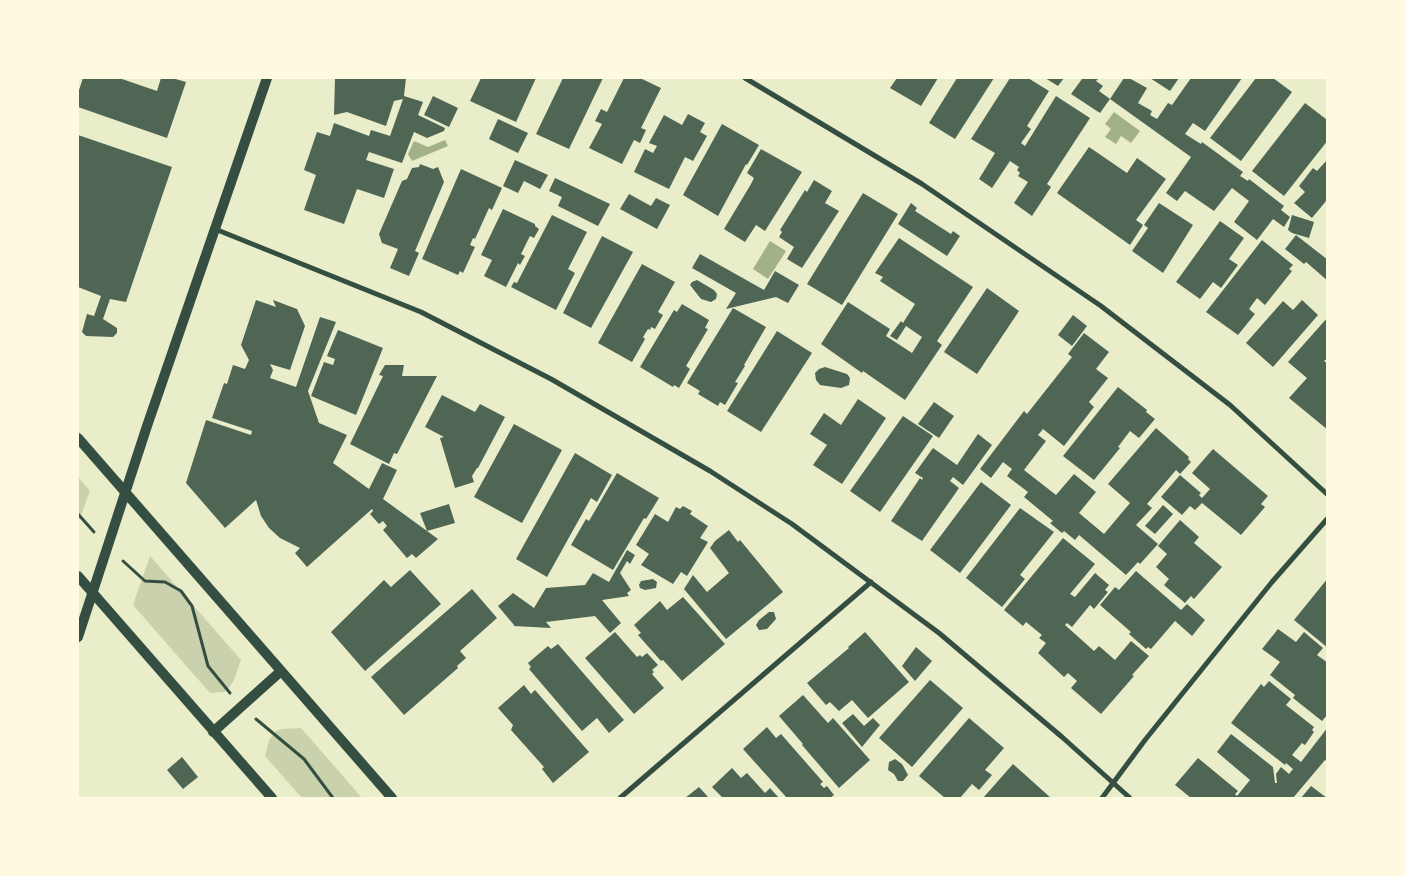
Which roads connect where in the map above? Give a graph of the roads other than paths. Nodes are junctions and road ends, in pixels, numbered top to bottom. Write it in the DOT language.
graph roads {
  1 [pos="267,78"];
  2 [pos="745,78"];
  3 [pos="215,229"];
  4 [pos="78,438"];
  5 [pos="125,493"];
  6 [pos="1328,495"];
  7 [pos="1328,518"];
  8 [pos="78,576"];
  9 [pos="871,582"];
  10 [pos="92,593"];
  11 [pos="78,637"];
  12 [pos="281,671"];
  13 [pos="213,732"];
  14 [pos="1113,783"];
  15 [pos="272,798"];
  16 [pos="392,798"];
  17 [pos="620,798"];
  18 [pos="1102,798"];
  19 [pos="1130,798"];
  1 -- 3 [label="main road"];
  2 -- 6 [label="street"];
  3 -- 5 [label="main road"];
  3 -- 9 [label="street"];
  4 -- 5 [label="main road"];
  5 -- 10 [label="main road"];
  5 -- 12 [label="main road"];
  7 -- 14 [label="street"];
  8 -- 10 [label="main road"];
  9 -- 14 [label="street"];
  9 -- 17 [label="street"];
  10 -- 11 [label="main road"];
  10 -- 13 [label="main road"];
  12 -- 13 [label="main road"];
  12 -- 16 [label="main road"];
  13 -- 15 [label="main road"];
  14 -- 18 [label="street"];
  14 -- 19 [label="street"];
}
